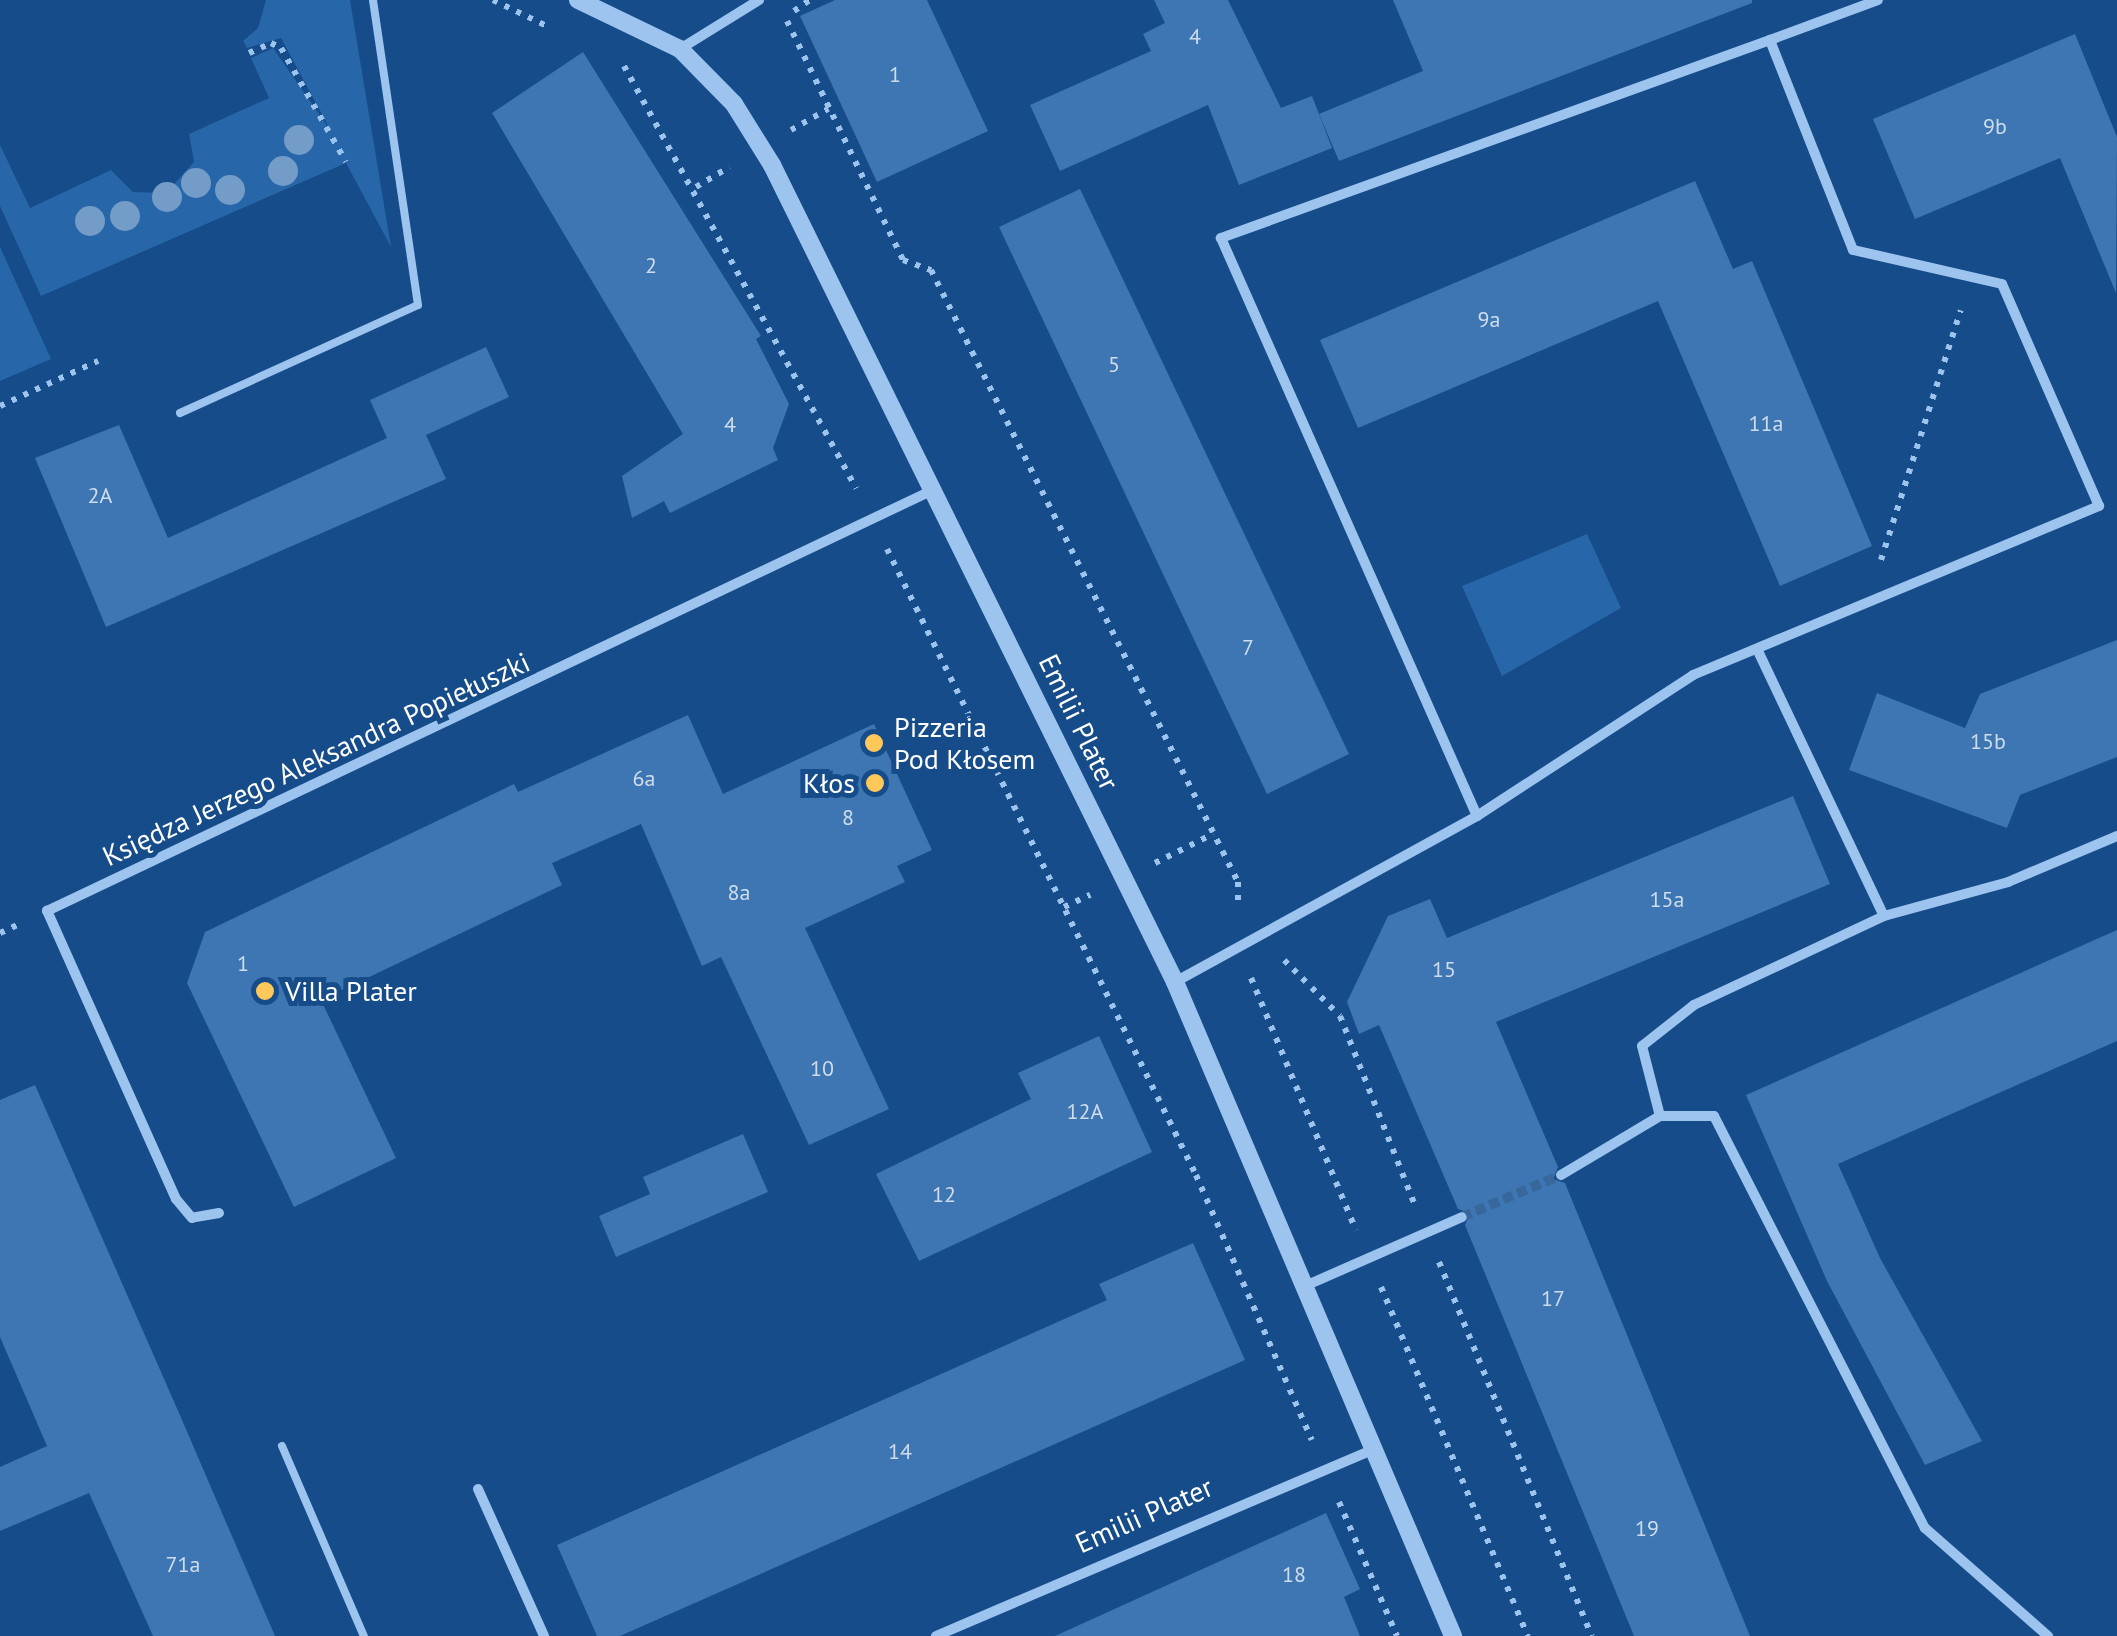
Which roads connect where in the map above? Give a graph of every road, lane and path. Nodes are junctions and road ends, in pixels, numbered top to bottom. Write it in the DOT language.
graph roads {
  1 [pos="373,0"];
  2 [pos="494,0"];
  3 [pos="578,0"];
  4 [pos="759,0"];
  5 [pos="810,0"];
  6 [pos="1878,0"];
  7 [pos="558,31"];
  8 [pos="1770,40"];
  9 [pos="680,50"];
  10 [pos="249,54"];
  11 [pos="606,56"];
  12 [pos="346,162"];
  13 [pos="1971,277"];
  14 [pos="98,361"];
  15 [pos="0,406"];
  16 [pos="180,413"];
  17 [pos="935,489"];
  18 [pos="872,519"];
  19 [pos="1862,607"];
  20 [pos="1758,651"];
  21 [pos="1477,816"];
  22 [pos="2117,836"];
  23 [pos="1884,916"];
  24 [pos="1260,938"];
  25 [pos="1239,949"];
  26 [pos="1175,982"];
  27 [pos="1660,1116"];
  28 [pos="1562,1175"];
  29 [pos="219,1212"];
  30 [pos="1462,1218"];
  31 [pos="1426,1232"];
  32 [pos="1368,1258"];
  33 [pos="1306,1286"];
  34 [pos="282,1446"];
  35 [pos="1375,1449"];
  36 [pos="1324,1468"];
  37 [pos="478,1489"];
  38 [pos="364,1636"];
  39 [pos="544,1636"];
  40 [pos="936,1636"];
  41 [pos="1396,1636"];
  42 [pos="1453,1636"];
  43 [pos="1528,1636"];
  44 [pos="1592,1636"];
  45 [pos="2048,1636"];
  1 -- 16 [label="lane"];
  2 -- 7 [label="path"];
  3 -- 9 [label="street, Emilii Plater"];
  4 -- 9 [label="street"];
  5 -- 25 [label="path"];
  6 -- 8 [label="street"];
  8 -- 13 [label="street"];
  8 -- 21 [label="street"];
  9 -- 17 [label="street, Emilii Plater"];
  10 -- 12 [label="path"];
  11 -- 18 [label="path"];
  13 -- 19 [label="path"];
  13 -- 19 [label="street"];
  14 -- 15 [label="path"];
  17 -- 18 [label="street, Księdza Jerzego Aleksandra Popiełuszki"];
  17 -- 26 [label="street, Emilii Plater"];
  18 -- 29 [label="street, Księdza Jerzego Aleksandra Popiełuszki"];
  18 -- 36 [label="path"];
  19 -- 20 [label="street"];
  20 -- 21 [label="street"];
  20 -- 23 [label="street"];
  21 -- 24 [label="street"];
  22 -- 23 [label="street"];
  23 -- 27 [label="street"];
  24 -- 25 [label="street"];
  24 -- 31 [label="path"];
  25 -- 26 [label="street"];
  25 -- 32 [label="path"];
  26 -- 33 [label="street, Emilii Plater"];
  27 -- 28 [label="street"];
  27 -- 45 [label="street"];
  30 -- 31 [label="street"];
  31 -- 32 [label="street"];
  31 -- 44 [label="path"];
  32 -- 33 [label="street"];
  32 -- 43 [label="path"];
  33 -- 35 [label="street, Emilii Plater"];
  34 -- 38 [label="lane"];
  35 -- 36 [label="street, Emilii Plater"];
  35 -- 42 [label="street, Emilii Plater"];
  36 -- 40 [label="street, Emilii Plater"];
  36 -- 41 [label="path"];
  37 -- 39 [label="street"];
}
